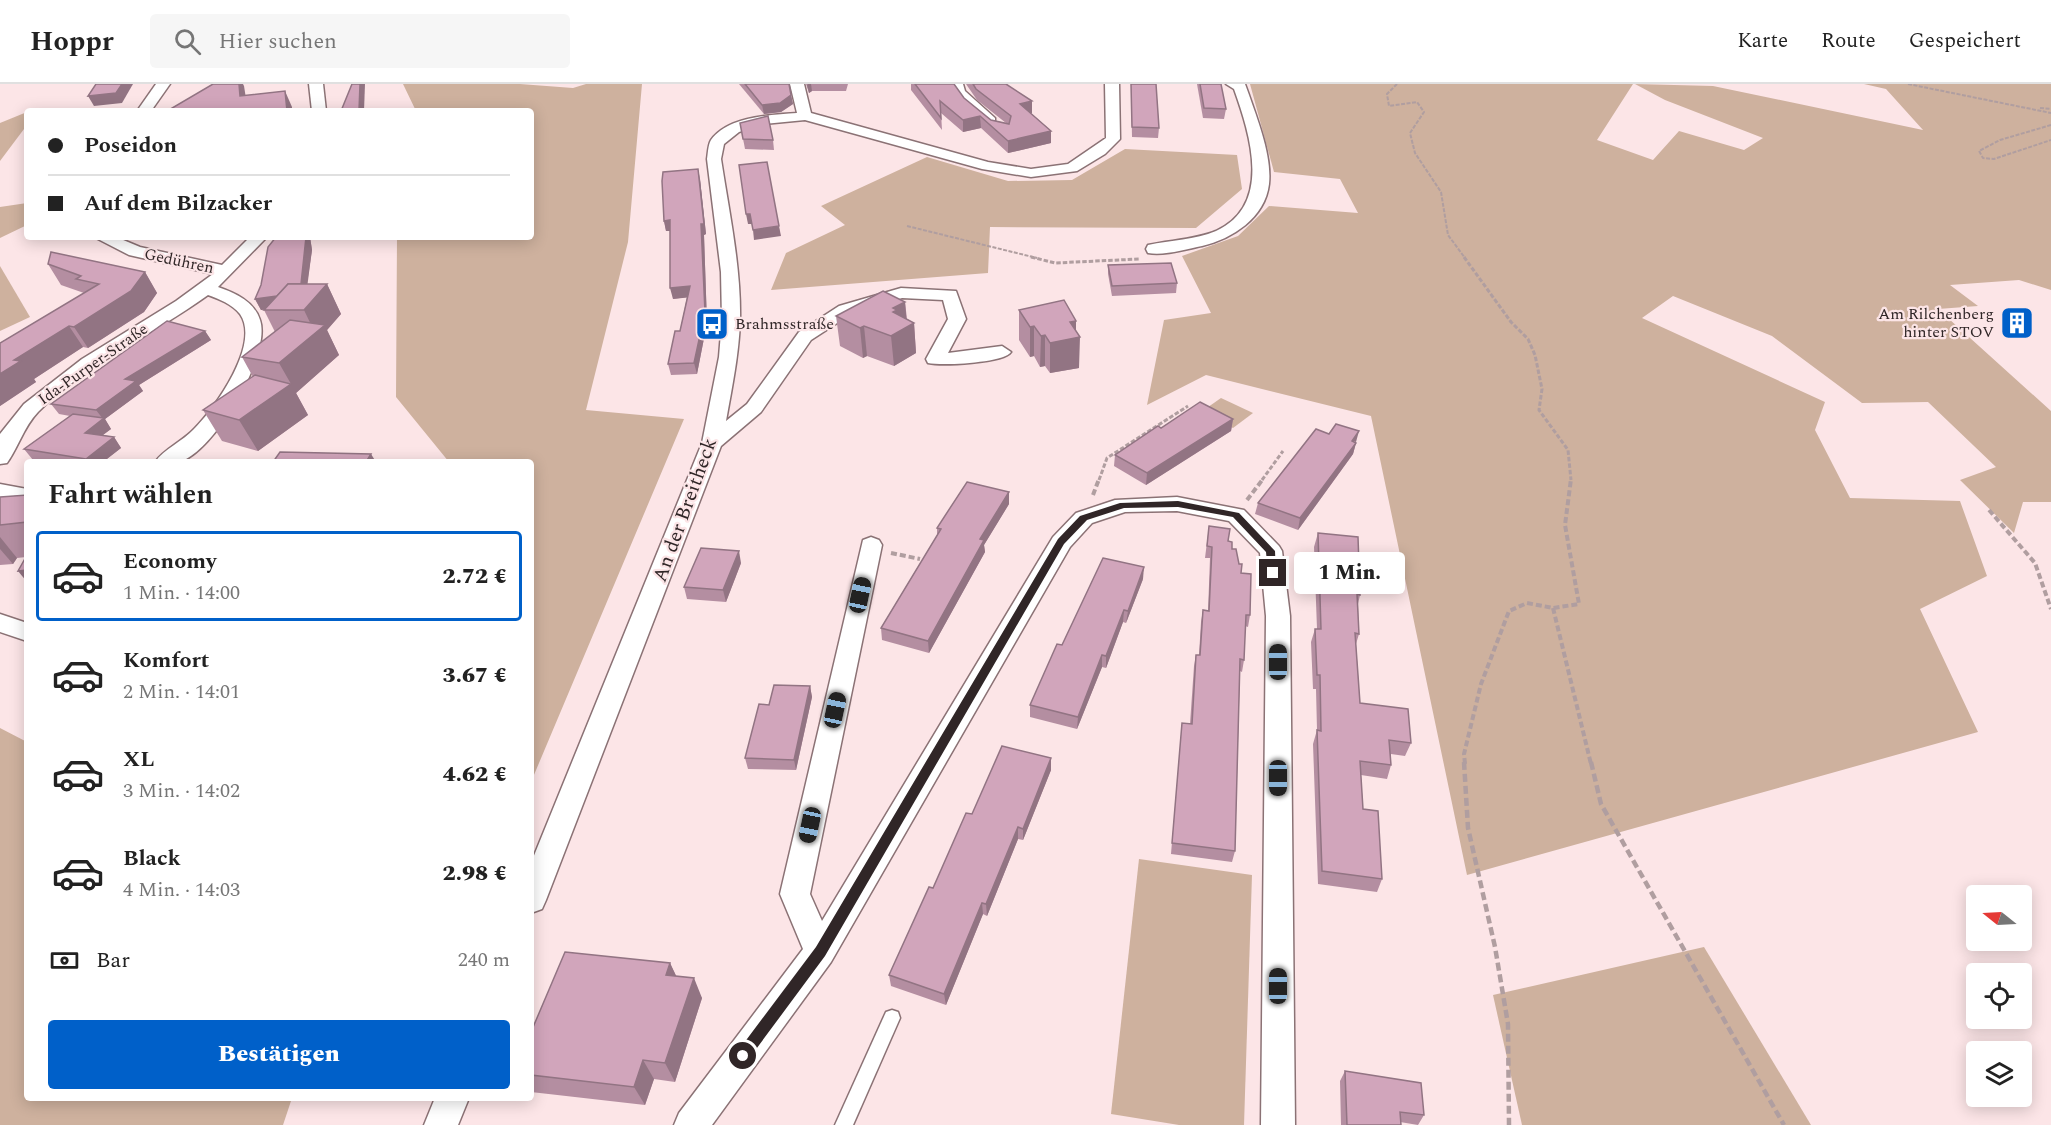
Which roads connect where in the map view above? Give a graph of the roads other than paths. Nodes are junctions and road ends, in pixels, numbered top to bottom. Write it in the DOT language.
graph roads {
  1 [pos="163,84"];
  2 [pos="316,84"];
  3 [pos="796,84"];
  4 [pos="956,84"];
  5 [pos="1112,84"];
  6 [pos="1233,84"];
  7 [pos="146,108"];
  8 [pos="319,108"];
  9 [pos="805,116"];
  10 [pos="1004,131"];
  11 [pos="109,240"];
  12 [pos="256,240"];
  13 [pos="1154,249"];
  14 [pos="224,271"];
  15 [pos="206,288"];
  16 [pos="1002,352"];
  17 [pos="712,443"];
  18 [pos="0,458"];
  19 [pos="170,459"];
  20 [pos="0,491"];
  21 [pos="24,495"];
  22 [pos="871,545"];
  23 [pos="0,622"];
  24 [pos="24,631"];
  25 [pos="534,892"];
  26 [pos="820,952"];
  27 [pos="892,1018"];
  28 [pos="451,1101"];
  29 [pos="441,1125"];
  30 [pos="691,1125"];
  31 [pos="844,1125"];
  32 [pos="1278,1125"];
  1 -- 7 [label="street"];
  2 -- 8 [label="street"];
  3 -- 9 [label="street"];
  4 -- 10 [label="street"];
  5 -- 9 [label="street, An der Breitheck"];
  6 -- 13 [label="street"];
  9 -- 17 [label="street, An der Breitheck"];
  11 -- 14 [label="street, Gedühren"];
  12 -- 14 [label="street, Ida-Purper-Straße"];
  14 -- 15 [label="street, Ida-Purper-Straße"];
  15 -- 18 [label="street, Ida-Purper-Straße"];
  15 -- 19 [label="street"];
  16 -- 17 [label="street"];
  17 -- 25 [label="street, An der Breitheck"];
  20 -- 21 [label="street"];
  22 -- 26 [label="street"];
  23 -- 24 [label="street"];
  26 -- 30 [label="street"];
  26 -- 32 [label="street"];
  27 -- 31 [label="lane"];
  28 -- 29 [label="street"];
}
